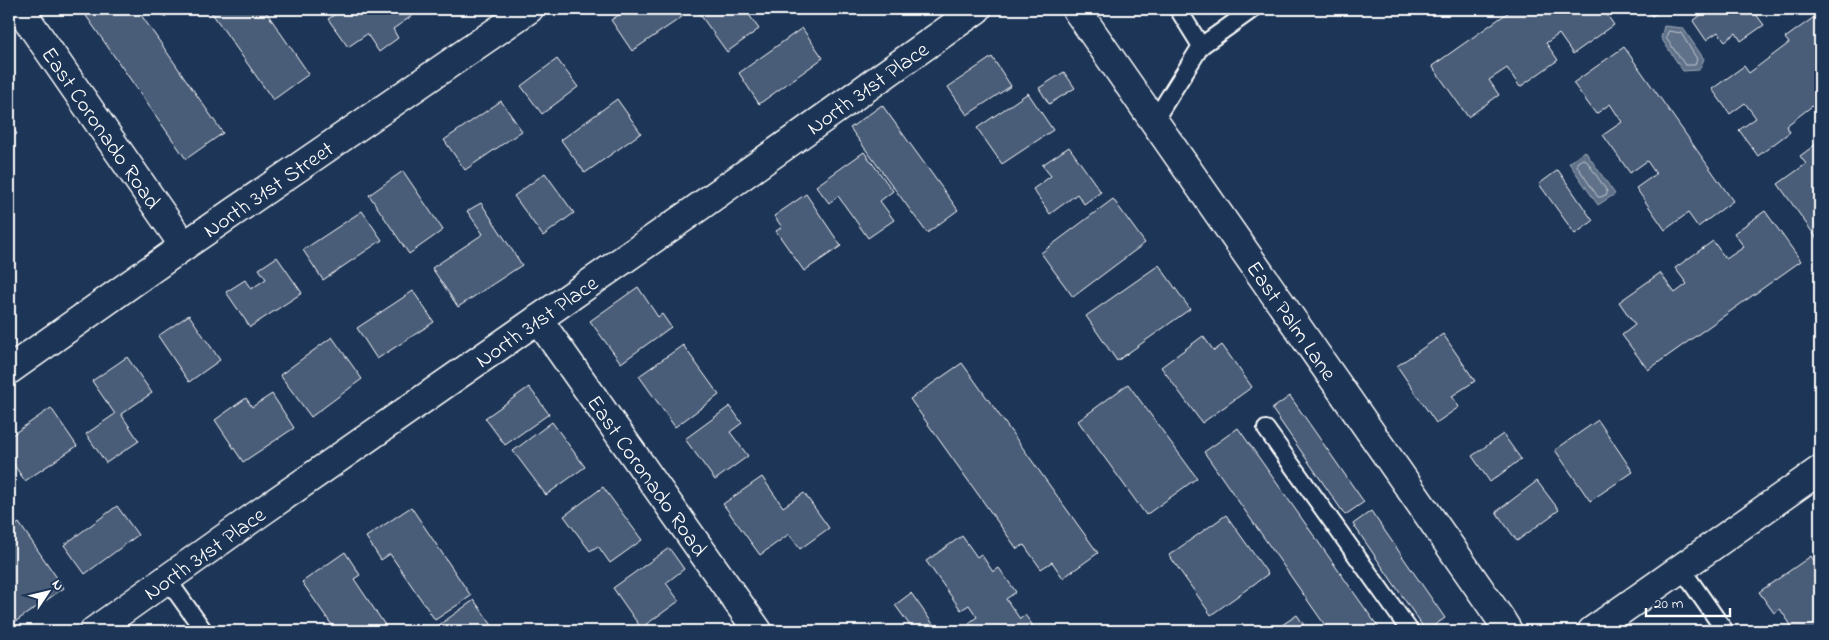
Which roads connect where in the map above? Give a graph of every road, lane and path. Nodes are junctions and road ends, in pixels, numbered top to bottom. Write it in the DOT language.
graph roads {
  1 [pos="20,9"];
  2 [pos="529,9"];
  3 [pos="977,9"];
  4 [pos="1076,9"];
  5 [pos="1178,9"];
  6 [pos="1253,9"];
  7 [pos="1201,46"];
  8 [pos="1154,121"];
  9 [pos="184,246"];
  10 [pos="538,319"];
  11 [pos="9,370"];
  12 [pos="1266,429"];
  13 [pos="1820,470"];
  14 [pos="1681,568"];
  15 [pos="167,579"];
  16 [pos="94,631"];
  17 [pos="204,631"];
  18 [pos="758,631"];
  19 [pos="1410,631"];
  20 [pos="1508,631"];
  21 [pos="1592,631"];
  22 [pos="1725,631"];
  1 -- 9 [label="street, East Coronado Road"];
  2 -- 9 [label="street, North 31st Street"];
  3 -- 10 [label="street, North 31st Place"];
  4 -- 8 [label="street, East Palm Lane"];
  5 -- 7 [label="lane"];
  6 -- 7 [label="lane"];
  7 -- 8 [label="lane"];
  8 -- 20 [label="street, East Palm Lane"];
  9 -- 11 [label="street, North 31st Street"];
  10 -- 15 [label="street, North 31st Place"];
  10 -- 18 [label="street, East Coronado Road"];
  12 -- 19 [label="lane"];
  13 -- 14 [label="street"];
  14 -- 21 [label="street"];
  14 -- 22 [label="lane"];
  15 -- 16 [label="street, North 31st Place"];
  15 -- 17 [label="lane"];
}
